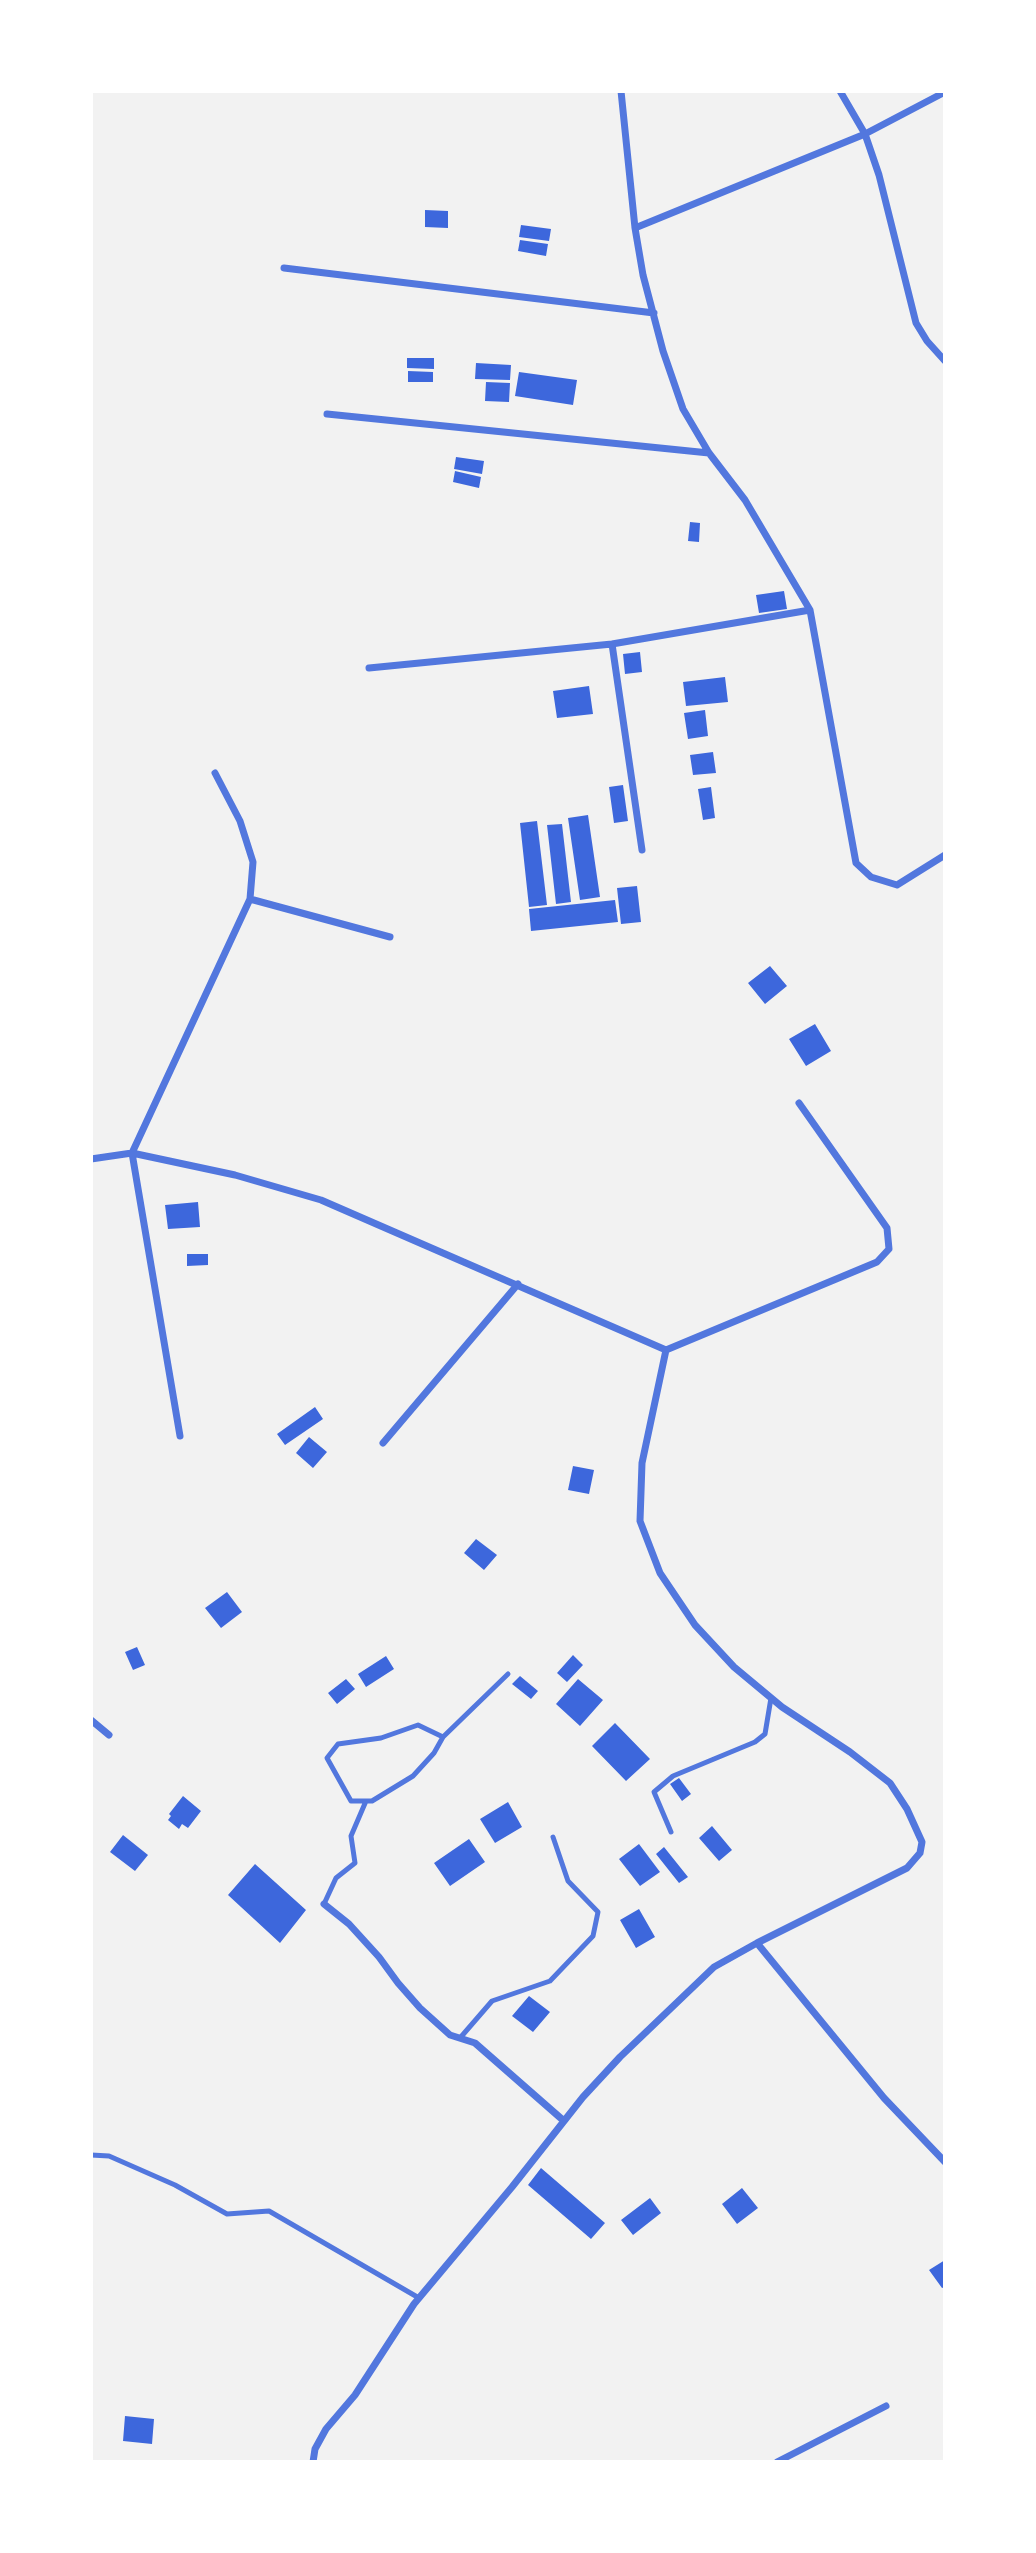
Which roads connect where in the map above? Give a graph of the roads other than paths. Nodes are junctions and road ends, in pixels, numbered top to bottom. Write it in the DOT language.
graph roads {
  1 [pos="621,91"];
  2 [pos="840,91"];
  3 [pos="945,92"];
  4 [pos="865,134"];
  5 [pos="635,229"];
  6 [pos="284,268"];
  7 [pos="654,313"];
  8 [pos="945,361"];
  9 [pos="327,414"];
  10 [pos="709,453"];
  11 [pos="810,610"];
  12 [pos="612,644"];
  13 [pos="369,668"];
  14 [pos="215,774"];
  15 [pos="642,850"];
  16 [pos="945,855"];
  17 [pos="250,899"];
  18 [pos="390,937"];
  19 [pos="799,1102"];
  20 [pos="132,1153"];
  21 [pos="91,1159"];
  22 [pos="518,1284"];
  23 [pos="666,1350"];
  24 [pos="180,1436"];
  25 [pos="383,1443"];
  26 [pos="509,1674"];
  27 [pos="771,1698"];
  28 [pos="91,1720"];
  29 [pos="109,1735"];
  30 [pos="443,1737"];
  31 [pos="366,1801"];
  32 [pos="671,1832"];
  33 [pos="553,1837"];
  34 [pos="324,1904"];
  35 [pos="757,1943"];
  36 [pos="460,2038"];
  37 [pos="564,2121"];
  38 [pos="91,2155"];
  39 [pos="945,2162"];
  40 [pos="419,2298"];
  41 [pos="886,2406"];
  42 [pos="313,2462"];
  43 [pos="777,2462"];
  1 -- 5 [label="street"];
  2 -- 4 [label="street"];
  3 -- 4 [label="street"];
  4 -- 5 [label="street"];
  4 -- 8 [label="street"];
  5 -- 7 [label="street"];
  6 -- 7 [label="street"];
  7 -- 10 [label="street"];
  9 -- 10 [label="street"];
  10 -- 11 [label="street"];
  11 -- 12 [label="street"];
  11 -- 16 [label="street"];
  12 -- 13 [label="street"];
  12 -- 15 [label="street"];
  14 -- 17 [label="street"];
  17 -- 18 [label="street"];
  17 -- 20 [label="street"];
  19 -- 23 [label="street"];
  20 -- 21 [label="street"];
  20 -- 22 [label="street"];
  20 -- 24 [label="street"];
  22 -- 23 [label="street"];
  22 -- 25 [label="street"];
  23 -- 27 [label="street"];
  26 -- 30 [label="lane"];
  27 -- 32 [label="lane"];
  27 -- 35 [label="street"];
  28 -- 29 [label="street"];
  30 -- 31 [label="lane"];
  30 -- 31 [label="lane"];
  31 -- 34 [label="lane"];
  33 -- 36 [label="lane"];
  34 -- 36 [label="street"];
  35 -- 37 [label="street"];
  35 -- 39 [label="street"];
  36 -- 37 [label="street"];
  37 -- 40 [label="street"];
  38 -- 40 [label="lane"];
  40 -- 42 [label="street"];
  41 -- 43 [label="street"];
}
